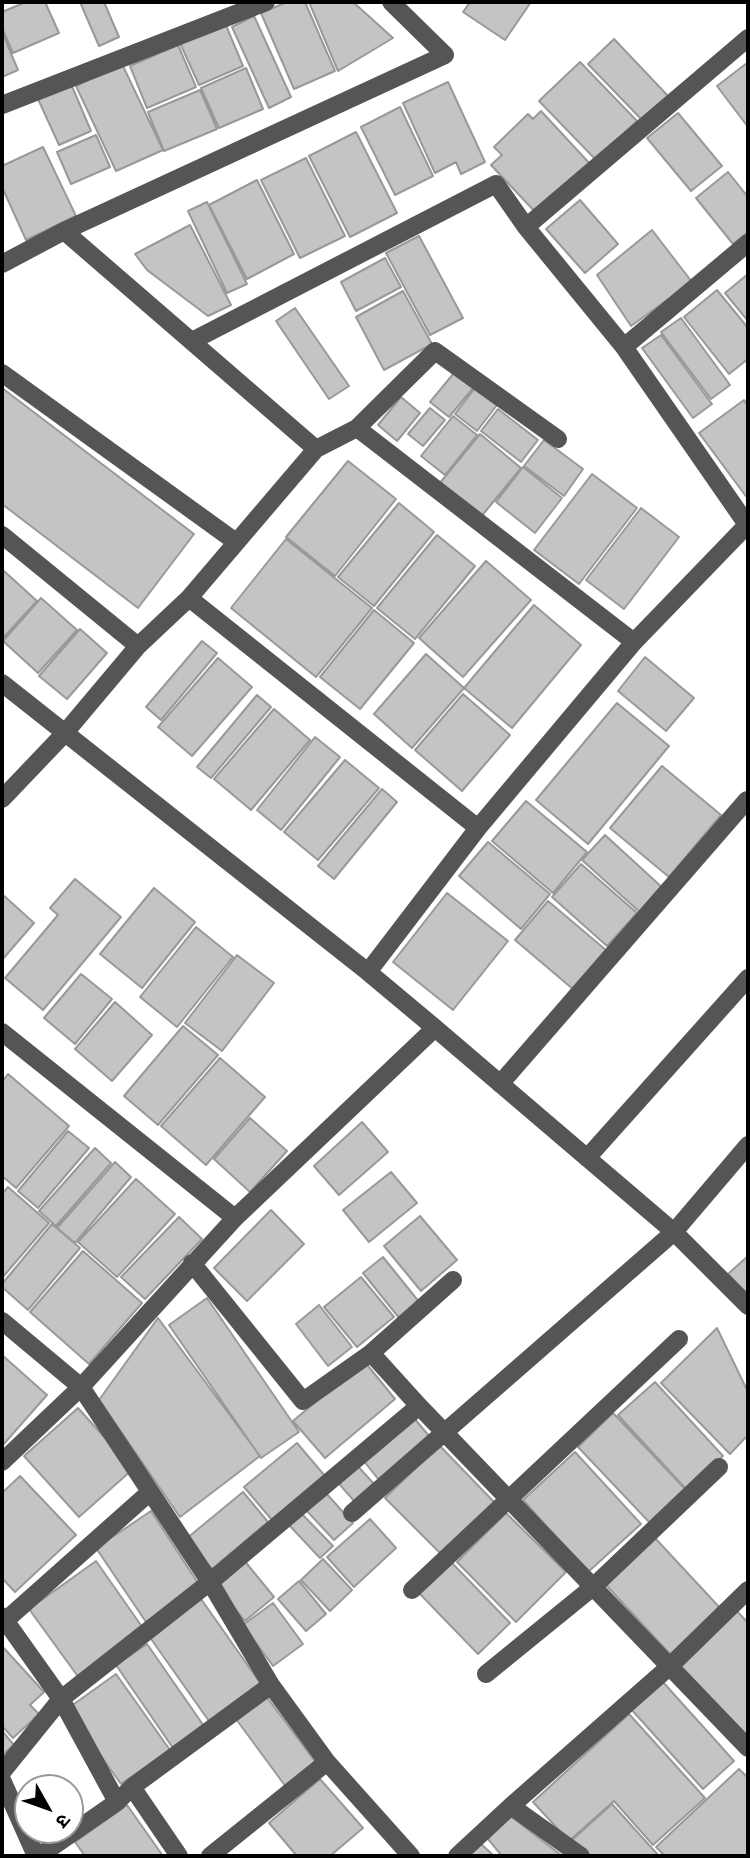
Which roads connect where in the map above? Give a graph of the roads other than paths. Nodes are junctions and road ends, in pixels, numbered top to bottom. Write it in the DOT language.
graph roads {
  1 [pos="266,2"];
  2 [pos="391,2"];
  3 [pos="748,38"];
  4 [pos="2,106"];
  5 [pos="526,227"];
  6 [pos="64,230"];
  7 [pos="748,243"];
  8 [pos="2,264"];
  9 [pos="192,341"];
  10 [pos="624,347"];
  11 [pos="2,373"];
  12 [pos="357,428"];
  13 [pos="558,439"];
  14 [pos="316,449"];
  15 [pos="748,524"];
  16 [pos="2,535"];
  17 [pos="236,542"];
  18 [pos="189,598"];
  19 [pos="634,642"];
  20 [pos="138,646"];
  21 [pos="2,683"];
  22 [pos="64,734"];
  23 [pos="2,799"];
  24 [pos="748,801"];
  25 [pos="478,828"];
  26 [pos="368,972"];
  27 [pos="748,978"];
  28 [pos="435,1028"];
  29 [pos="2,1032"];
  30 [pos="500,1084"];
  31 [pos="748,1145"];
  32 [pos="587,1158"];
  33 [pos="234,1218"];
  34 [pos="674,1232"];
  35 [pos="192,1263"];
  36 [pos="453,1280"];
  37 [pos="748,1306"];
  38 [pos="2,1321"];
  39 [pos="679,1339"];
  40 [pos="371,1353"];
  41 [pos="80,1387"];
  42 [pos="419,1406"];
  43 [pos="444,1432"];
  44 [pos="2,1462"];
  45 [pos="719,1467"];
  46 [pos="150,1492"];
  47 [pos="509,1499"];
  48 [pos="352,1513"];
  49 [pos="210,1582"];
  50 [pos="593,1587"];
  51 [pos="412,1590"];
  52 [pos="748,1590"];
  53 [pos="4,1618"];
  54 [pos="669,1667"];
  55 [pos="486,1674"];
  56 [pos="271,1685"];
  57 [pos="61,1699"];
  58 [pos="748,1748"];
  59 [pos="327,1762"];
  60 [pos="2,1772"];
  61 [pos="2,1780"];
  62 [pos="132,1787"];
  63 [pos="117,1802"];
  64 [pos="511,1806"];
  65 [pos="38,1856"];
  66 [pos="179,1856"];
  67 [pos="210,1856"];
  68 [pos="411,1856"];
  69 [pos="457,1856"];
  70 [pos="581,1856"];
  1 -- 4 [label="street"];
  2 -- 6 [label="street"];
  3 -- 5 [label="street"];
  5 -- 9 [label="street"];
  5 -- 10 [label="street"];
  6 -- 8 [label="street"];
  6 -- 9 [label="street"];
  7 -- 10 [label="street"];
  9 -- 14 [label="street"];
  10 -- 15 [label="street"];
  11 -- 17 [label="street"];
  12 -- 13 [label="street"];
  12 -- 14 [label="street"];
  12 -- 19 [label="street"];
  14 -- 17 [label="street"];
  15 -- 19 [label="street"];
  16 -- 20 [label="street"];
  17 -- 18 [label="street"];
  18 -- 20 [label="street"];
  18 -- 25 [label="street"];
  19 -- 25 [label="street"];
  20 -- 22 [label="street"];
  21 -- 22 [label="street"];
  22 -- 23 [label="street"];
  22 -- 26 [label="street"];
  24 -- 30 [label="street"];
  25 -- 26 [label="street"];
  26 -- 28 [label="street"];
  27 -- 32 [label="street"];
  28 -- 30 [label="street"];
  28 -- 33 [label="street"];
  29 -- 33 [label="street"];
  30 -- 32 [label="street"];
  31 -- 34 [label="street"];
  32 -- 34 [label="street"];
  33 -- 35 [label="street"];
  34 -- 37 [label="street"];
  34 -- 43 [label="street"];
  35 -- 40 [label="street"];
  35 -- 41 [label="street"];
  36 -- 40 [label="street"];
  38 -- 41 [label="street"];
  39 -- 47 [label="street"];
  40 -- 42 [label="street"];
  41 -- 44 [label="street"];
  41 -- 46 [label="street"];
  42 -- 43 [label="street"];
  42 -- 49 [label="street"];
  43 -- 47 [label="street"];
  43 -- 48 [label="street"];
  45 -- 50 [label="street"];
  46 -- 49 [label="street"];
  46 -- 53 [label="street"];
  47 -- 50 [label="street"];
  47 -- 51 [label="street"];
  49 -- 56 [label="street"];
  49 -- 57 [label="street"];
  50 -- 54 [label="street"];
  50 -- 55 [label="street"];
  52 -- 54 [label="street"];
  53 -- 57 [label="street"];
  54 -- 58 [label="street"];
  54 -- 64 [label="street"];
  56 -- 59 [label="street"];
  56 -- 62 [label="street"];
  57 -- 60 [label="street"];
  57 -- 63 [label="street"];
  59 -- 67 [label="street"];
  59 -- 68 [label="street"];
  61 -- 65 [label="street"];
  62 -- 63 [label="street"];
  62 -- 66 [label="street"];
  63 -- 65 [label="street"];
  64 -- 69 [label="street"];
  64 -- 70 [label="street"];
}
